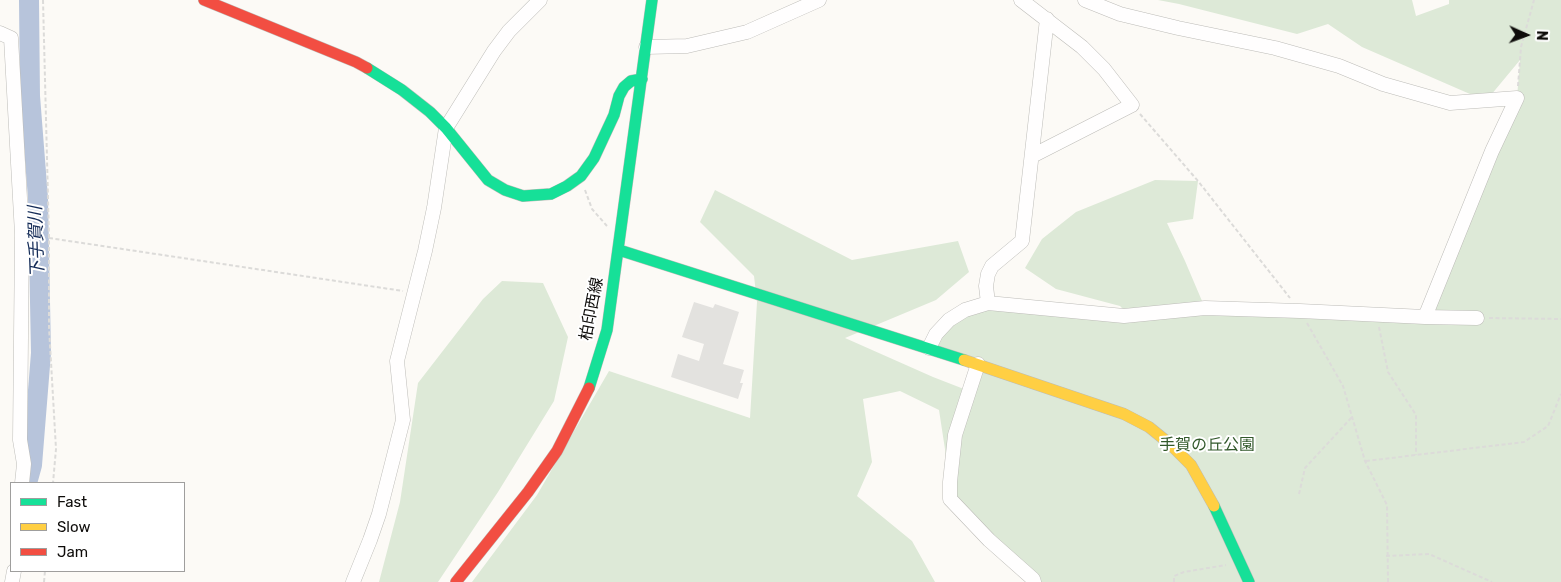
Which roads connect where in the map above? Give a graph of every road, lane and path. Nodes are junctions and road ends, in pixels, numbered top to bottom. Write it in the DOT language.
graph roads {
  1 [pos="43,0"];
  2 [pos="204,0"];
  3 [pos="540,0"];
  4 [pos="652,0"];
  5 [pos="818,0"];
  6 [pos="1021,0"];
  7 [pos="1085,0"];
  8 [pos="1534,0"];
  9 [pos="1047,19"];
  10 [pos="0,34"];
  11 [pos="646,47"];
  12 [pos="642,78"];
  13 [pos="1517,98"];
  14 [pos="1132,105"];
  15 [pos="446,128"];
  16 [pos="1032,156"];
  17 [pos="581,176"];
  18 [pos="621,237"];
  19 [pos="49,238"];
  20 [pos="619,250"];
  21 [pos="415,293"];
  22 [pos="988,303"];
  23 [pos="1300,311"];
  24 [pos="1377,315"];
  25 [pos="1425,317"];
  26 [pos="1477,318"];
  27 [pos="1561,319"];
  28 [pos="929,348"];
  29 [pos="978,364"];
  30 [pos="1561,394"];
  31 [pos="1352,417"];
  32 [pos="1416,455"];
  33 [pos="1365,461"];
  34 [pos="22,482"];
  35 [pos="53,482"];
  36 [pos="1299,494"];
  37 [pos="1386,556"];
  38 [pos="1240,562"];
  39 [pos="353,582"];
  40 [pos="456,582"];
  41 [pos="1034,582"];
  42 [pos="1174,582"];
  43 [pos="1249,582"];
  44 [pos="1388,582"];
  45 [pos="1492,582"];
  1 -- 19 [label="path"];
  2 -- 15 [label="street"];
  3 -- 15 [label="street"];
  4 -- 11 [label="street, 柏印西線"];
  5 -- 11 [label="street"];
  6 -- 9 [label="street"];
  7 -- 13 [label="street"];
  8 -- 13 [label="path"];
  9 -- 14 [label="street"];
  9 -- 16 [label="street"];
  10 -- 34 [label="street"];
  11 -- 12 [label="street, 柏印西線"];
  12 -- 17 [label="street"];
  12 -- 18 [label="street, 柏印西線"];
  13 -- 25 [label="street"];
  14 -- 16 [label="street"];
  14 -- 23 [label="path"];
  15 -- 17 [label="street"];
  15 -- 21 [label="street"];
  16 -- 22 [label="street"];
  17 -- 18 [label="path"];
  18 -- 20 [label="street, 柏印西線"];
  19 -- 21 [label="path"];
  19 -- 35 [label="path"];
  20 -- 28 [label="street"];
  20 -- 40 [label="street, 柏印西線"];
  21 -- 39 [label="street"];
  22 -- 23 [label="street"];
  22 -- 28 [label="street"];
  23 -- 24 [label="street"];
  23 -- 31 [label="path"];
  24 -- 25 [label="street"];
  24 -- 32 [label="path"];
  25 -- 26 [label="street"];
  26 -- 27 [label="path"];
  28 -- 29 [label="street"];
  29 -- 38 [label="street"];
  29 -- 41 [label="street"];
  30 -- 32 [label="path"];
  31 -- 33 [label="path"];
  31 -- 36 [label="path"];
  32 -- 33 [label="path"];
  33 -- 37 [label="path"];
  37 -- 44 [label="path"];
  37 -- 45 [label="path"];
  38 -- 42 [label="path"];
  38 -- 43 [label="street"];
}
